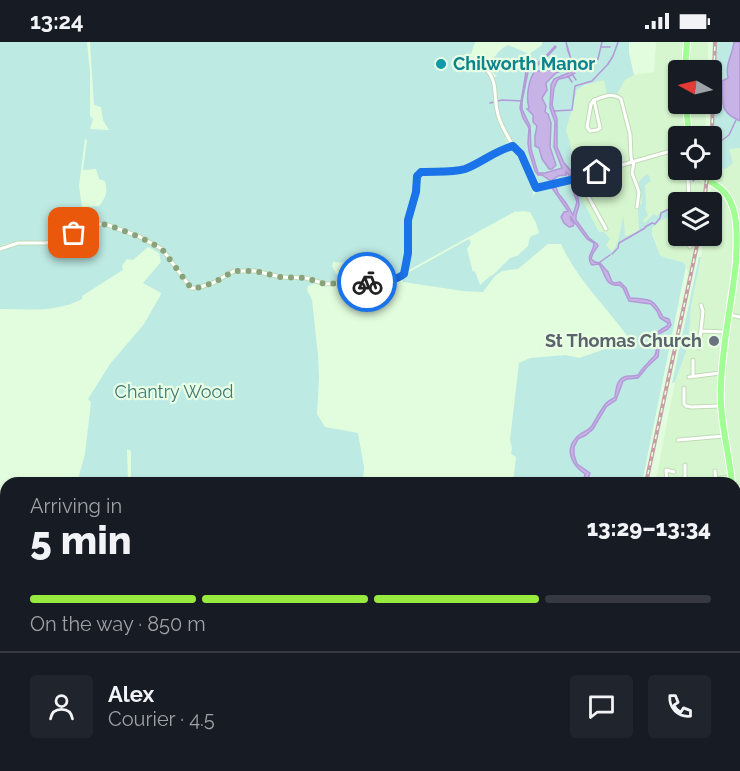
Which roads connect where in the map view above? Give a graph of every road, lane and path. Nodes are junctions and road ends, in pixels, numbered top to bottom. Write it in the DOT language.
graph roads {
  1 [pos="687,42"];
  2 [pos="686,60"];
  3 [pos="488,71"];
  4 [pos="594,100"];
  5 [pos="513,146"];
  6 [pos="668,152"];
  7 [pos="633,162"];
  8 [pos="580,178"];
  9 [pos="707,180"];
  10 [pos="637,207"];
  11 [pos="738,228"];
  12 [pos="606,229"];
  13 [pos="0,249"];
  14 [pos="737,279"];
  15 [pos="701,305"];
  16 [pos="729,315"];
  17 [pos="740,316"];
  18 [pos="701,331"];
  19 [pos="726,332"];
  20 [pos="699,348"];
  21 [pos="693,360"];
  22 [pos="722,373"];
  23 [pos="684,388"];
  24 [pos="721,405"];
  25 [pos="725,436"];
  26 [pos="678,440"];
  27 [pos="685,465"];
  28 [pos="660,470"];
  29 [pos="666,471"];
  30 [pos="715,471"];
  31 [pos="674,472"];
  32 [pos="666,477"];
  33 [pos="685,477"];
  34 [pos="716,477"];
  35 [pos="732,477"];
  1 -- 2 [label="main road"];
  3 -- 5 [label="street"];
  4 -- 4 [label="street"];
  4 -- 7 [label="street"];
  5 -- 8 [label="street"];
  5 -- 13 [label="street"];
  6 -- 7 [label="street"];
  7 -- 8 [label="street"];
  7 -- 10 [label="street"];
  8 -- 12 [label="street"];
  9 -- 11 [label="main road"];
  11 -- 14 [label="main road"];
  14 -- 16 [label="main road"];
  15 -- 18 [label="street"];
  16 -- 17 [label="street"];
  16 -- 19 [label="main road"];
  18 -- 19 [label="street"];
  18 -- 20 [label="street"];
  19 -- 22 [label="main road"];
  21 -- 22 [label="street"];
  22 -- 24 [label="main road"];
  23 -- 24 [label="street"];
  24 -- 25 [label="main road"];
  25 -- 26 [label="street"];
  25 -- 35 [label="main road"];
  27 -- 33 [label="street"];
  28 -- 29 [label="street"];
  29 -- 31 [label="street"];
  29 -- 32 [label="street"];
  30 -- 34 [label="street"];
}
